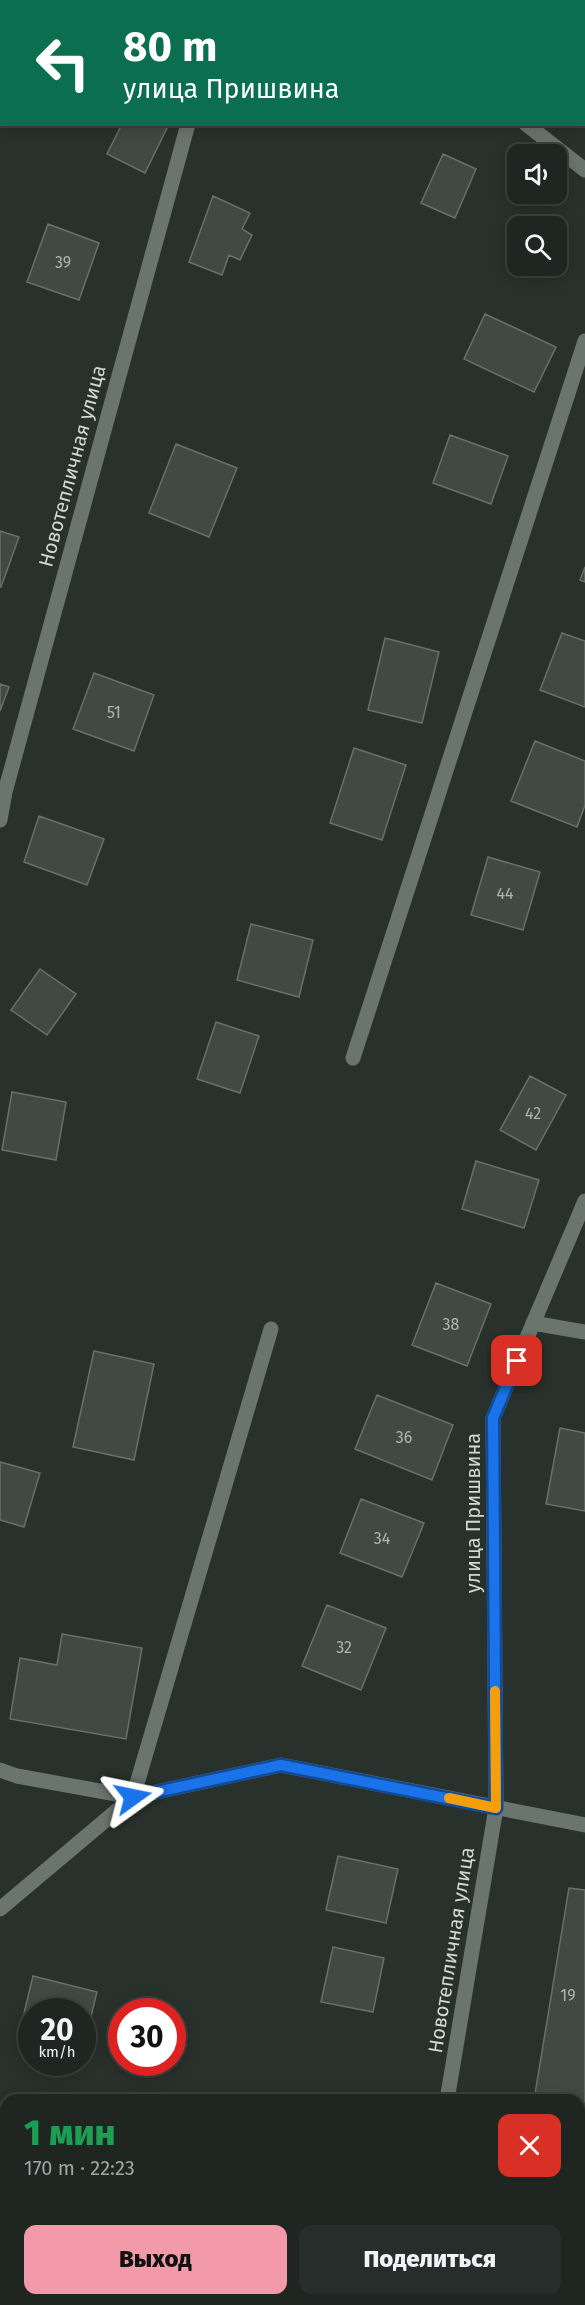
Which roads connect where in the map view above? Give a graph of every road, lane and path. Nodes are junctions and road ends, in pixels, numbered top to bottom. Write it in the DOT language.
graph roads {
  1 [pos="187,126"];
  2 [pos="529,126"];
  3 [pos="585,170"];
  4 [pos="585,341"];
  5 [pos="0,820"];
  6 [pos="353,1058"];
  7 [pos="585,1201"];
  8 [pos="533,1323"];
  9 [pos="271,1329"];
  10 [pos="585,1332"];
  11 [pos="0,1770"];
  12 [pos="133,1797"];
  13 [pos="496,1808"];
  14 [pos="585,1825"];
  15 [pos="0,1909"];
  16 [pos="448,2094"];
  1 -- 5 [label="street, Новотепличная улица"];
  2 -- 3 [label="street"];
  4 -- 6 [label="street"];
  7 -- 8 [label="street, улица Пришвина"];
  8 -- 10 [label="street"];
  8 -- 13 [label="street, улица Пришвина"];
  9 -- 12 [label="street"];
  11 -- 12 [label="street"];
  12 -- 13 [label="street"];
  12 -- 15 [label="street"];
  13 -- 14 [label="street"];
  13 -- 16 [label="street, Новотепличная улица"];
}
